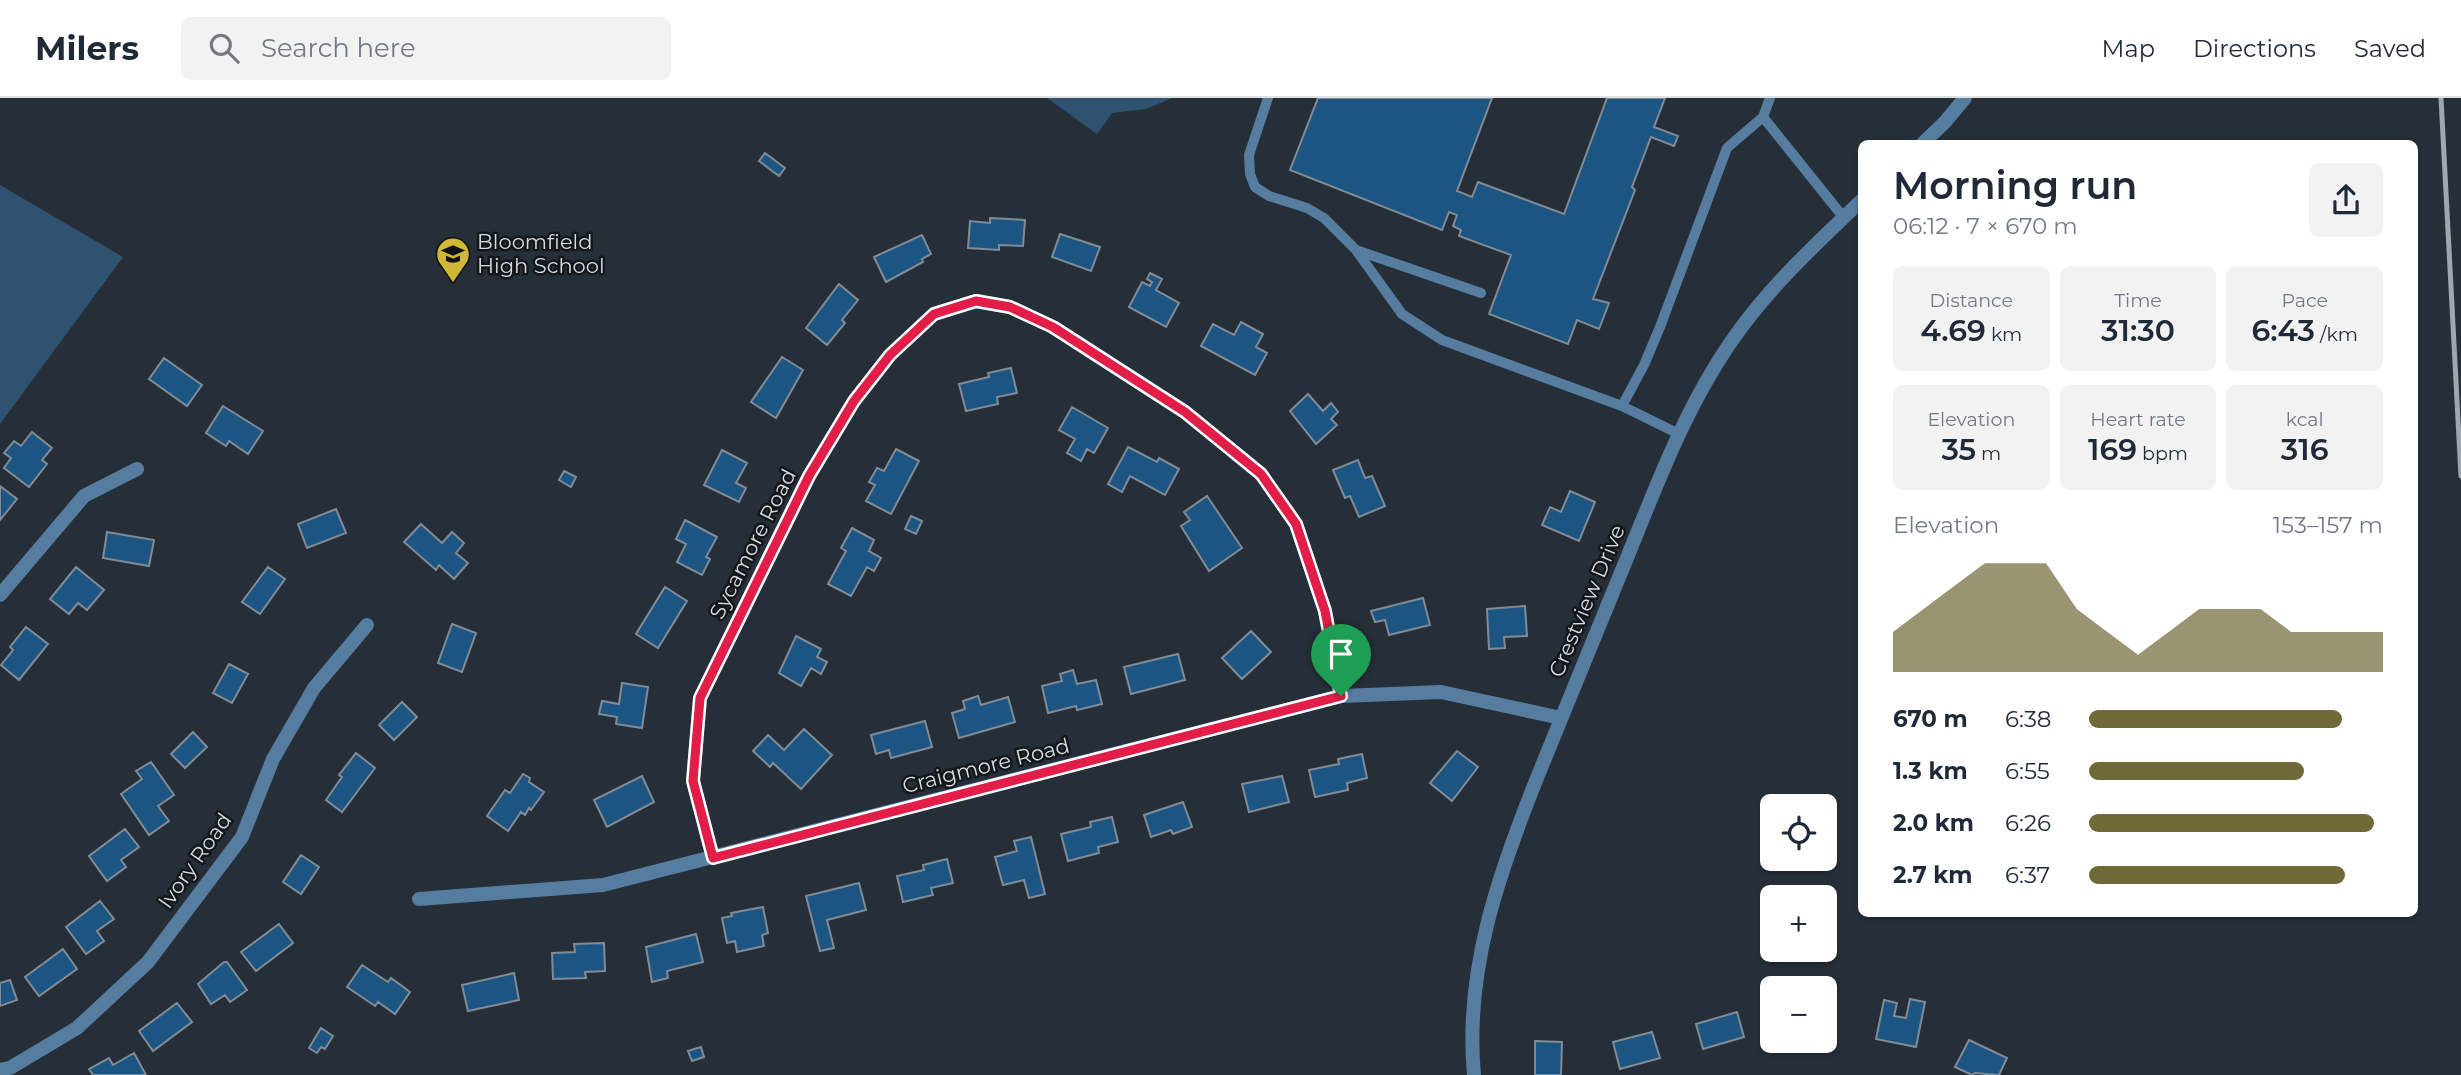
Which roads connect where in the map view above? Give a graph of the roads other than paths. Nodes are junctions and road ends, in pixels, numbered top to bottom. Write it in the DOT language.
graph roads {
  1 [pos="1268,98"];
  2 [pos="1770,98"];
  3 [pos="1965,98"];
  4 [pos="1763,117"];
  5 [pos="1926,140"];
  6 [pos="1858,204"];
  7 [pos="1844,218"];
  8 [pos="1356,250"];
  9 [pos="1481,293"];
  10 [pos="1622,406"];
  11 [pos="1679,434"];
  12 [pos="137,469"];
  13 [pos="0,595"];
  14 [pos="367,625"];
  15 [pos="1341,696"];
  16 [pos="1561,718"];
  17 [pos="713,858"];
  18 [pos="419,899"];
  19 [pos="0,1070"];
  20 [pos="1474,1075"];
  1 -- 8 [label="lane"];
  2 -- 4 [label="lane"];
  3 -- 5 [label="street"];
  4 -- 7 [label="lane"];
  4 -- 10 [label="lane"];
  6 -- 7 [label="street, Crestview Drive"];
  7 -- 11 [label="street, Crestview Drive"];
  8 -- 9 [label="lane"];
  8 -- 10 [label="lane"];
  10 -- 11 [label="lane"];
  11 -- 16 [label="street, Crestview Drive"];
  12 -- 13 [label="street"];
  14 -- 19 [label="street, Ivory Road"];
  15 -- 16 [label="street, Craigmore Road"];
  15 -- 17 [label="street, Craigmore Road"];
  15 -- 17 [label="street, Sycamore Road"];
  16 -- 20 [label="street, Crestview Drive"];
  17 -- 18 [label="street, Craigmore Road"];
}
